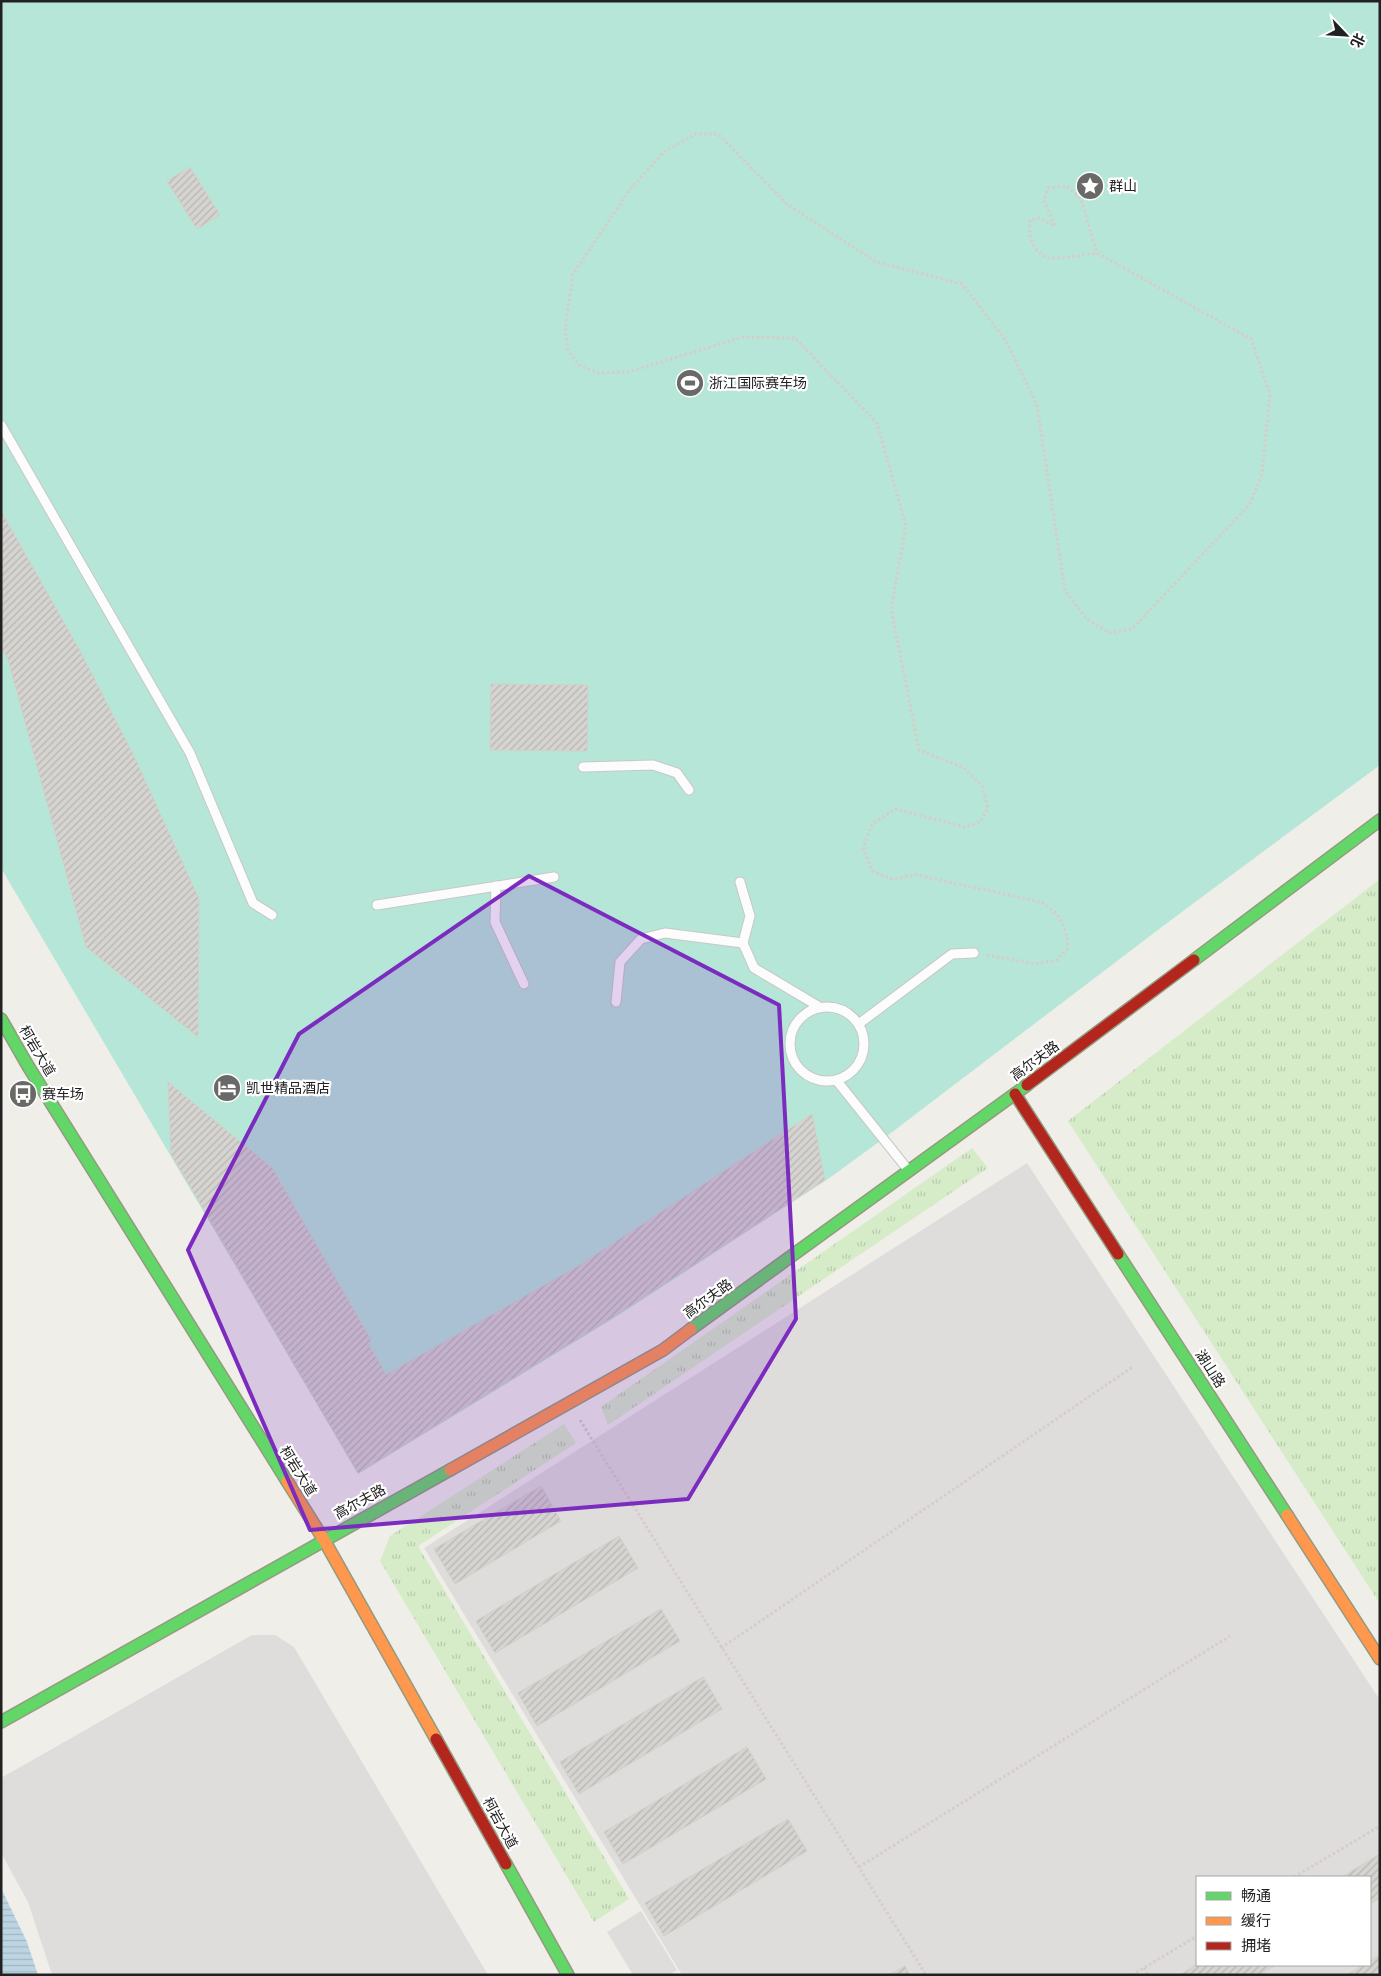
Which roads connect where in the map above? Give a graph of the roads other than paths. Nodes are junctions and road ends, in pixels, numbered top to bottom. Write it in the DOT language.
graph roads {
  1 [pos="1,424"];
  2 [pos="583,767"];
  3 [pos="689,790"];
  4 [pos="1380,820"];
  5 [pos="554,877"];
  6 [pos="740,882"];
  7 [pos="496,886"];
  8 [pos="377,905"];
  9 [pos="272,915"];
  10 [pos="743,942"];
  11 [pos="974,952"];
  12 [pos="524,984"];
  13 [pos="616,1002"];
  14 [pos="818,1006"];
  15 [pos="1,1019"];
  16 [pos="860,1023"];
  17 [pos="837,1081"];
  18 [pos="1015,1094"];
  19 [pos="910,1171"];
  20 [pos="324,1540"];
  21 [pos="1380,1659"];
  22 [pos="1,1722"];
  23 [pos="568,1975"];
  1 -- 9 [label="lane"];
  2 -- 3 [label="lane"];
  4 -- 18 [label="street, 高尔夫路"];
  5 -- 7 [label="lane"];
  6 -- 10 [label="lane"];
  7 -- 8 [label="lane"];
  7 -- 12 [label="lane"];
  10 -- 13 [label="lane"];
  10 -- 14 [label="lane"];
  11 -- 16 [label="lane"];
  14 -- 16 [label="lane"];
  14 -- 17 [label="lane"];
  15 -- 20 [label="street, 柯岩大道"];
  16 -- 17 [label="lane"];
  17 -- 19 [label="lane"];
  18 -- 19 [label="street, 高尔夫路"];
  18 -- 21 [label="street, 湖山路"];
  19 -- 20 [label="street, 高尔夫路"];
  20 -- 22 [label="street, 高尔夫路"];
  20 -- 23 [label="street, 柯岩大道"];
}
